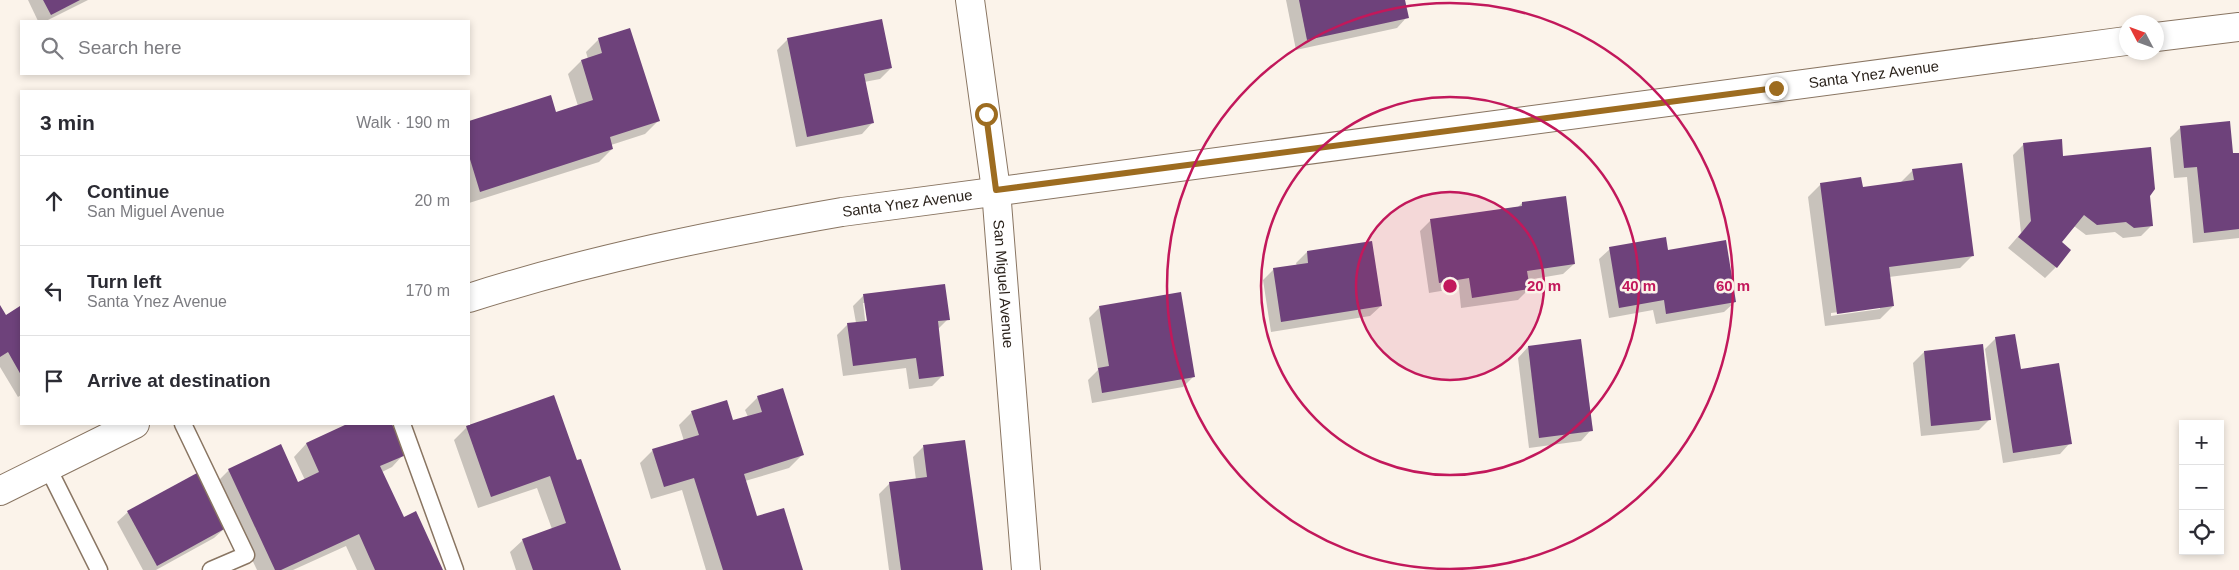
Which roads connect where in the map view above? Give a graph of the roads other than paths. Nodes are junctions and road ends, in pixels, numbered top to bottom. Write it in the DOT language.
graph roads {
  1 [pos="970,0"];
  2 [pos="2239,27"];
  3 [pos="2164,36"];
  4 [pos="2119,42"];
  5 [pos="996,190"];
  6 [pos="470,298"];
  7 [pos="133,425"];
  8 [pos="183,425"];
  9 [pos="402,425"];
  10 [pos="47,466"];
  11 [pos="0,491"];
  12 [pos="100,570"];
  13 [pos="210,570"];
  14 [pos="455,570"];
  15 [pos="1026,570"];
  1 -- 5 [label="street, San Miguel Avenue"];
  2 -- 3 [label="street"];
  4 -- 5 [label="street, Santa Ynez Avenue"];
  5 -- 6 [label="street, Santa Ynez Avenue"];
  5 -- 15 [label="street, San Miguel Avenue"];
  7 -- 10 [label="street"];
  8 -- 13 [label="lane"];
  9 -- 14 [label="lane"];
  10 -- 11 [label="street"];
  10 -- 12 [label="lane"];
}
